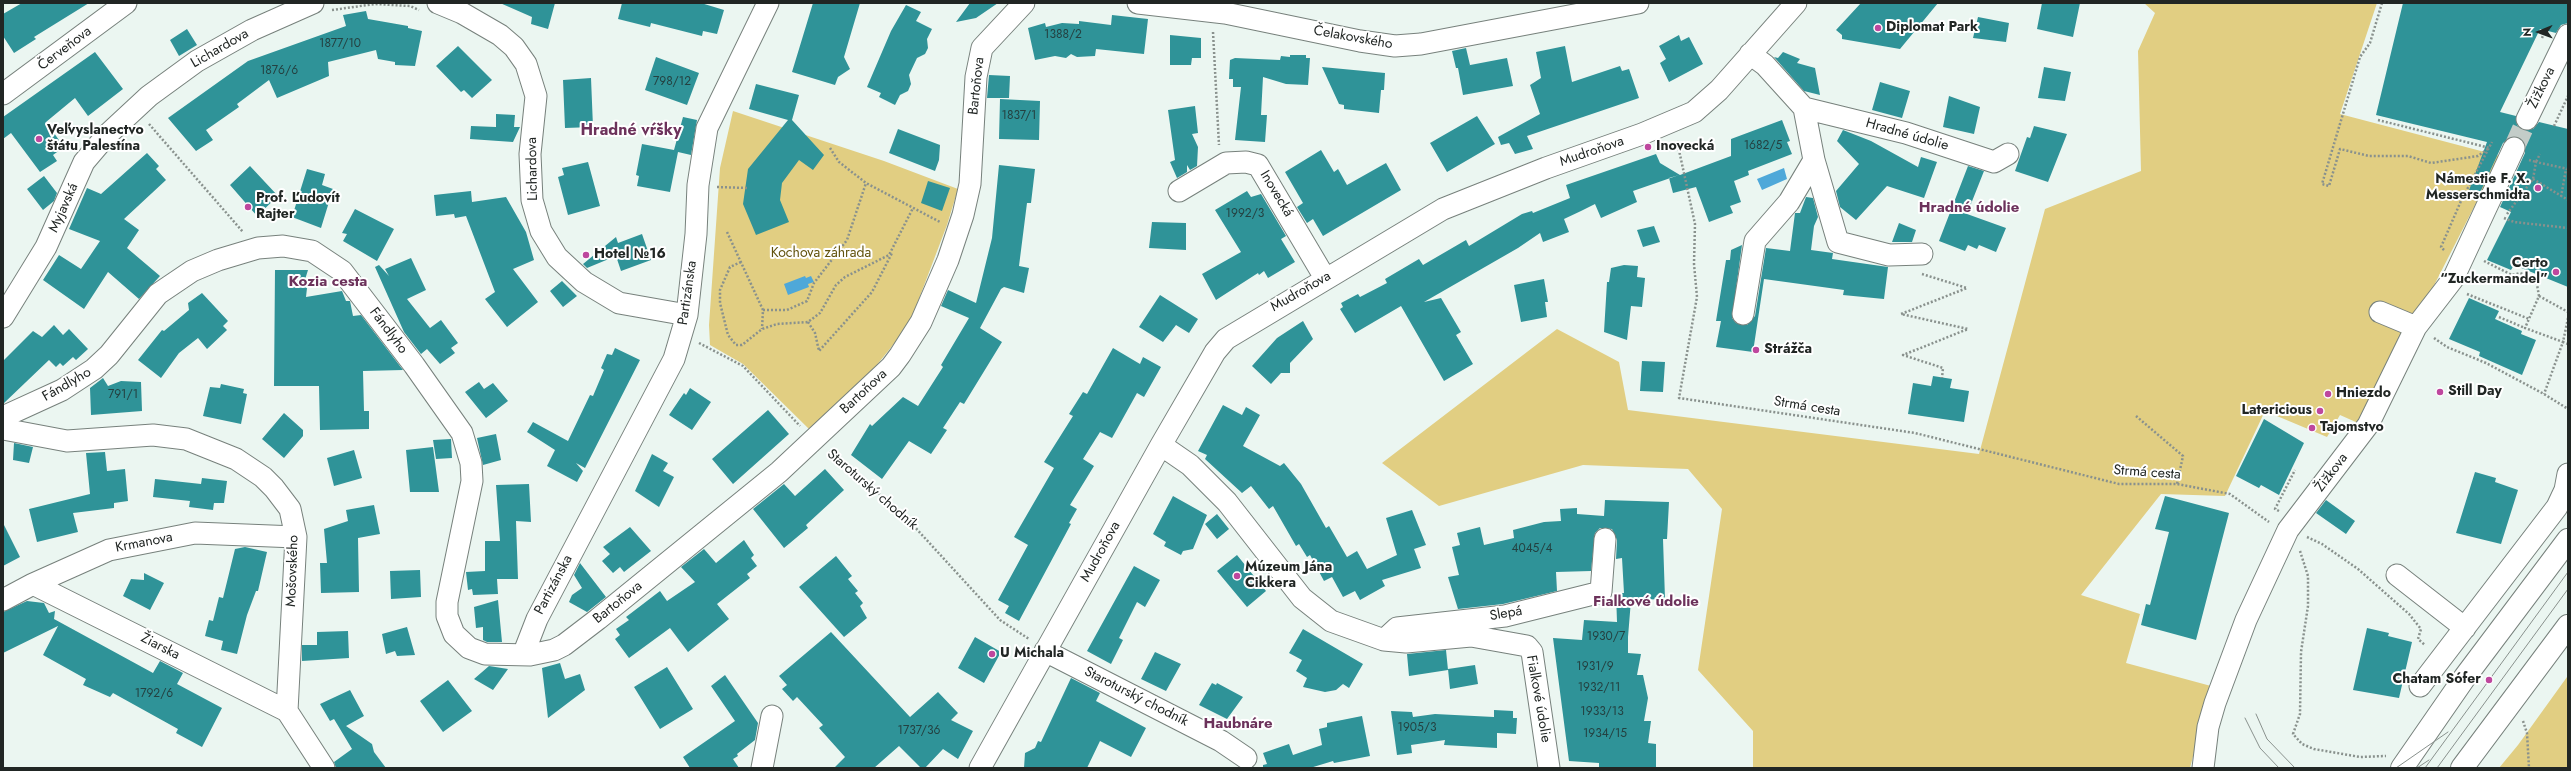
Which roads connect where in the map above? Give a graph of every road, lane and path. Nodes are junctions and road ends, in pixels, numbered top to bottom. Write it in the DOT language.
graph roads {
  1 [pos="126,3"];
  2 [pos="768,3"];
  3 [pos="1024,3"];
  4 [pos="1138,3"];
  5 [pos="1638,3"];
  6 [pos="1796,3"];
  7 [pos="2382,3"];
  8 [pos="321,7"];
  9 [pos="431,7"];
  10 [pos="1213,28"];
  11 [pos="2568,35"];
  12 [pos="1750,54"];
  13 [pos="3,94"];
  14 [pos="2568,96"];
  15 [pos="136,108"];
  16 [pos="1804,108"];
  17 [pos="2527,119"];
  18 [pos="2378,120"];
  19 [pos="2554,126"];
  20 [pos="1676,137"];
  21 [pos="2492,142"];
  22 [pos="830,148"];
  23 [pos="2489,148"];
  24 [pos="2514,148"];
  25 [pos="2008,154"];
  26 [pos="2540,154"];
  27 [pos="1814,160"];
  28 [pos="2536,162"];
  29 [pos="1220,166"];
  30 [pos="2567,169"];
  31 [pos="2533,179"];
  32 [pos="866,183"];
  33 [pos="712,187"];
  34 [pos="748,188"];
  35 [pos="1179,191"];
  36 [pos="2561,197"];
  37 [pos="2568,200"];
  38 [pos="913,208"];
  39 [pos="2504,218"];
  40 [pos="2501,225"];
  41 [pos="2568,228"];
  42 [pos="727,232"];
  43 [pos="958,232"];
  44 [pos="895,247"];
  45 [pos="258,248"];
  46 [pos="2446,251"];
  47 [pos="2487,254"];
  48 [pos="742,262"];
  49 [pos="1921,264"];
  50 [pos="1325,278"];
  51 [pos="2467,294"];
  52 [pos="2539,296"];
  53 [pos="763,310"];
  54 [pos="2380,312"];
  55 [pos="2568,312"];
  56 [pos="1743,314"];
  57 [pos="687,315"];
  58 [pos="3,317"];
  59 [pos="2499,317"];
  60 [pos="2568,318"];
  61 [pos="2529,319"];
  62 [pos="808,322"];
  63 [pos="2416,326"];
  64 [pos="2526,328"];
  65 [pos="762,329"];
  66 [pos="2433,339"];
  67 [pos="2562,342"];
  68 [pos="2568,344"];
  69 [pos="706,346"];
  70 [pos="1942,378"];
  71 [pos="2544,394"];
  72 [pos="2568,409"];
  73 [pos="2136,416"];
  74 [pos="3,417"];
  75 [pos="3,429"];
  76 [pos="814,440"];
  77 [pos="1161,445"];
  78 [pos="2295,470"];
  79 [pos="2568,474"];
  80 [pos="2177,484"];
  81 [pos="2275,509"];
  82 [pos="2288,530"];
  83 [pos="296,538"];
  84 [pos="1605,540"];
  85 [pos="2568,540"];
  86 [pos="2397,575"];
  87 [pos="33,584"];
  88 [pos="3,600"];
  89 [pos="2568,626"];
  90 [pos="2464,628"];
  91 [pos="1384,640"];
  92 [pos="1039,646"];
  93 [pos="523,655"];
  94 [pos="2441,658"];
  95 [pos="2420,686"];
  96 [pos="287,711"];
  97 [pos="772,716"];
  98 [pos="2523,721"];
  99 [pos="1246,758"];
  100 [pos="2398,762"];
  101 [pos="324,768"];
  102 [pos="762,768"];
  103 [pos="980,768"];
  104 [pos="1549,768"];
  105 [pos="2203,768"];
  106 [pos="2462,768"];
  107 [pos="2529,768"];
  1 -- 13 [label="street, Červeňova"];
  2 -- 57 [label="street, Partizánska"];
  3 -- 43 [label="street, Bartoňova"];
  4 -- 5 [label="street, Čelakovského"];
  6 -- 12 [label="street, Mudroňova"];
  7 -- 23 [label="path"];
  8 -- 9 [label="path"];
  8 -- 15 [label="street, Lichardova"];
  9 -- 57 [label="street, Lichardova"];
  10 -- 29 [label="path"];
  11 -- 17 [label="street, Žižkova"];
  12 -- 16 [label="street"];
  12 -- 50 [label="street, Mudroňova"];
  14 -- 19 [label="path"];
  15 -- 45 [label="path"];
  15 -- 58 [label="street, Myjavská"];
  16 -- 25 [label="street, Hradné údolie"];
  16 -- 27 [label="street"];
  18 -- 23 [label="path"];
  20 -- 80 [label="path, Strmá cesta"];
  21 -- 23 [label="path"];
  22 -- 32 [label="path"];
  23 -- 46 [label="path"];
  24 -- 63 [label="street, Žižkova"];
  26 -- 28 [label="path"];
  27 -- 49 [label="street"];
  27 -- 56 [label="street"];
  28 -- 30 [label="path"];
  28 -- 31 [label="path"];
  29 -- 35 [label="street, Inovecká"];
  29 -- 50 [label="street, Inovecká"];
  30 -- 36 [label="path"];
  31 -- 36 [label="path"];
  31 -- 39 [label="path"];
  32 -- 38 [label="path"];
  32 -- 53 [label="path"];
  33 -- 34 [label="path"];
  36 -- 37 [label="path"];
  38 -- 43 [label="path"];
  38 -- 44 [label="path"];
  39 -- 40 [label="path"];
  39 -- 41 [label="path"];
  42 -- 48 [label="path"];
  43 -- 76 [label="street, Bartoňova"];
  44 -- 62 [label="path"];
  44 -- 62 [label="path"];
  45 -- 74 [label="street, Fándlyho"];
  45 -- 93 [label="street, Fándlyho"];
  47 -- 52 [label="path"];
  48 -- 53 [label="path"];
  48 -- 65 [label="path"];
  49 -- 70 [label="path"];
  50 -- 77 [label="street, Mudroňova"];
  51 -- 61 [label="path"];
  52 -- 55 [label="path"];
  52 -- 61 [label="path"];
  53 -- 65 [label="path"];
  54 -- 63 [label="street"];
  57 -- 93 [label="street, Partizánska"];
  59 -- 64 [label="path"];
  60 -- 67 [label="path"];
  61 -- 64 [label="path"];
  62 -- 65 [label="path"];
  63 -- 82 [label="street, Žižkova"];
  64 -- 67 [label="path"];
  66 -- 71 [label="path"];
  67 -- 68 [label="path"];
  67 -- 71 [label="path"];
  69 -- 76 [label="path, Staroturský chodník"];
  71 -- 72 [label="path"];
  73 -- 80 [label="path"];
  75 -- 83 [label="street, Mošovského"];
  76 -- 92 [label="path, Staroturský chodník"];
  76 -- 93 [label="street, Bartoňova"];
  77 -- 91 [label="street, Fialkové údolie"];
  77 -- 92 [label="street, Mudroňova"];
  78 -- 81 [label="path"];
  79 -- 90 [label="street"];
  80 -- 82 [label="path, Strmá cesta"];
  82 -- 94 [label="path"];
  82 -- 100 [label="path"];
  82 -- 105 [label="street, Žižkova"];
  83 -- 87 [label="street, Krmanova"];
  83 -- 96 [label="street, Mošovského"];
  84 -- 91 [label="street, Slepá"];
  85 -- 100 [label="main road"];
  86 -- 90 [label="street"];
  87 -- 88 [label="street, Krmanova"];
  87 -- 96 [label="street, Žiarska"];
  89 -- 106 [label="main road"];
  90 -- 94 [label="street"];
  91 -- 104 [label="street, Fialkové údolie"];
  92 -- 99 [label="street, Staroturský chodník"];
  92 -- 103 [label="street, Mudroňova"];
  94 -- 95 [label="street"];
  96 -- 101 [label="street"];
  97 -- 102 [label="street"];
  98 -- 107 [label="path"];
}
